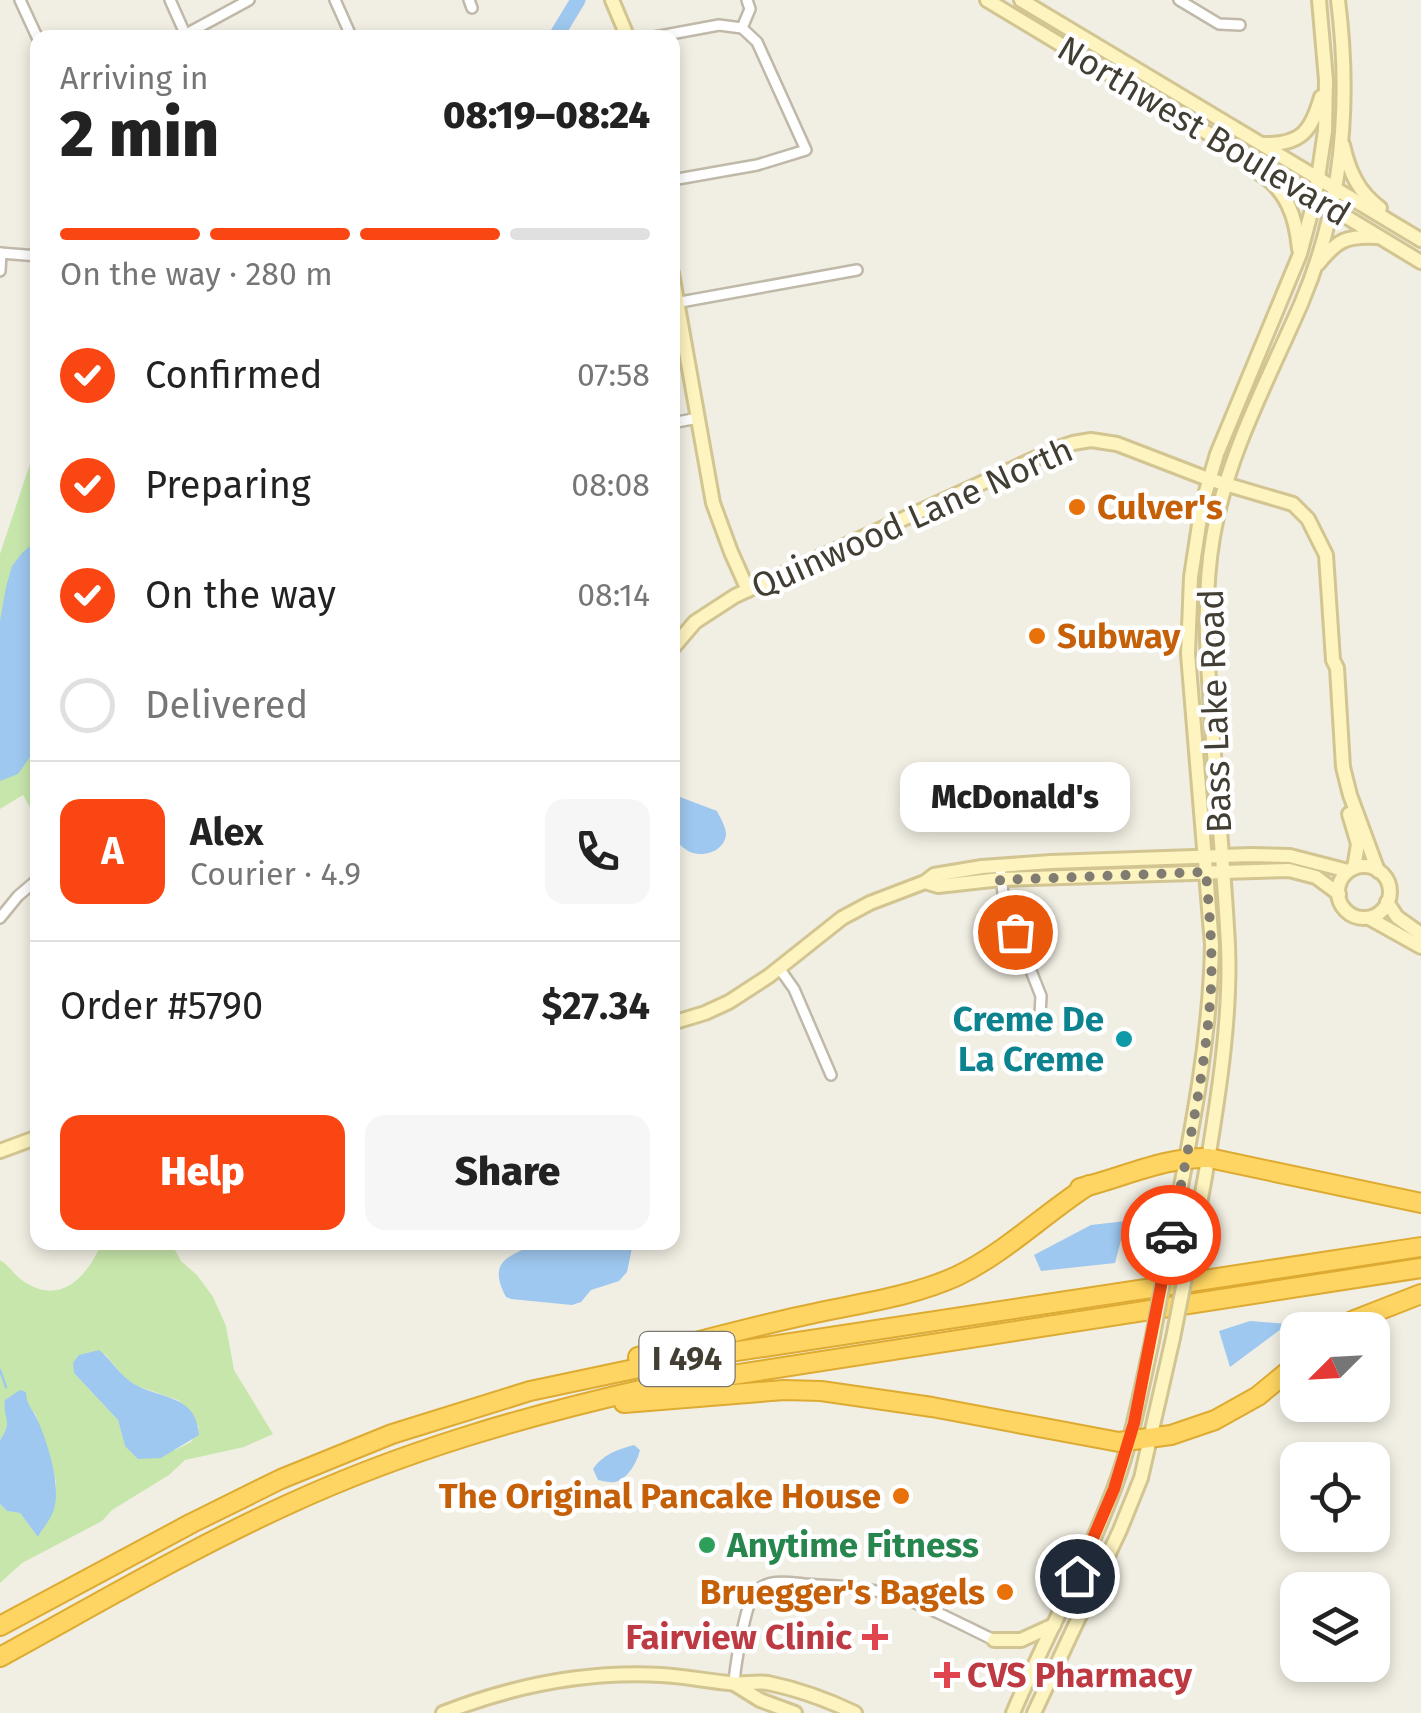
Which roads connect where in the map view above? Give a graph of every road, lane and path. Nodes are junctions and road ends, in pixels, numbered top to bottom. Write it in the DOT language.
graph roads {
  1 [pos="20,0"];
  2 [pos="170,0"];
  3 [pos="249,0"];
  4 [pos="335,0"];
  5 [pos="612,0"];
  6 [pos="747,0"];
  7 [pos="987,0"];
  8 [pos="1008,0"];
  9 [pos="1021,0"];
  10 [pos="1179,0"];
  11 [pos="1318,0"];
  12 [pos="1338,0"];
  13 [pos="1240,25"];
  14 [pos="742,28"];
  15 [pos="34,30"];
  16 [pos="182,30"];
  17 [pos="195,30"];
  18 [pos="348,30"];
  19 [pos="625,30"];
  20 [pos="680,33"];
  21 [pos="1102,50"];
  22 [pos="1326,80"];
  23 [pos="1185,119"];
  24 [pos="1342,139"];
  25 [pos="1260,144"];
  26 [pos="680,179"];
  27 [pos="1319,179"];
  28 [pos="1335,189"];
  29 [pos="1316,198"];
  30 [pos="1331,207"];
  31 [pos="1421,232"];
  32 [pos="1379,237"];
  33 [pos="1421,240"];
  34 [pos="1,253"];
  35 [pos="1300,254"];
  36 [pos="30,255"];
  37 [pos="1421,262"];
  38 [pos="857,270"];
  39 [pos="1314,270"];
  40 [pos="0,271"];
  41 [pos="680,302"];
  42 [pos="680,328"];
  43 [pos="698,418"];
  44 [pos="680,421"];
  45 [pos="1208,480"];
  46 [pos="1225,485"];
  47 [pos="748,590"];
  48 [pos="680,640"];
  49 [pos="1339,764"];
  50 [pos="1222,864"];
  51 [pos="1206,865"];
  52 [pos="1351,869"];
  53 [pos="1378,871"];
  54 [pos="1000,873"];
  55 [pos="30,886"];
  56 [pos="1339,894"];
  57 [pos="1388,902"];
  58 [pos="0,918"];
  59 [pos="1368,918"];
  60 [pos="1421,934"];
  61 [pos="1421,948"];
  62 [pos="778,968"];
  63 [pos="1040,1015"];
  64 [pos="680,1020"];
  65 [pos="831,1076"];
  66 [pos="30,1139"];
  67 [pos="0,1151"];
  68 [pos="1188,1158"];
  69 [pos="1209,1158"];
  70 [pos="1421,1203"];
  71 [pos="1421,1247"];
  72 [pos="1421,1268"];
  73 [pos="1421,1294"];
  74 [pos="1421,1304"];
  75 [pos="1375,1312"];
  76 [pos="1390,1318"];
  77 [pos="1280,1377"];
  78 [pos="1280,1392"];
  79 [pos="1258,1396"];
  80 [pos="559,1408"];
  81 [pos="444,1416"];
  82 [pos="1152,1437"];
  83 [pos="1129,1440"];
  84 [pos="1054,1625"];
  85 [pos="0,1626"];
  86 [pos="994,1640"];
  87 [pos="0,1656"];
  88 [pos="734,1684"];
  89 [pos="443,1713"];
  90 [pos="796,1713"];
  91 [pos="855,1713"];
  92 [pos="1013,1713"];
  93 [pos="1034,1713"];
  1 -- 15 [label="street"];
  2 -- 16 [label="street"];
  3 -- 17 [label="street"];
  4 -- 18 [label="street"];
  5 -- 19 [label="main road"];
  6 -- 14 [label="street"];
  7 -- 23 [label="main road, Northwest Boulevard"];
  8 -- 21 [label="main road"];
  9 -- 21 [label="main road, Northwest Boulevard"];
  10 -- 13 [label="street"];
  11 -- 22 [label="main road, Bass Lake Road"];
  12 -- 24 [label="main road, Bass Lake Road"];
  14 -- 20 [label="street"];
  14 -- 26 [label="street"];
  21 -- 25 [label="main road, Northwest Boulevard"];
  22 -- 25 [label="main road"];
  22 -- 27 [label="main road, Bass Lake Road"];
  23 -- 29 [label="main road, Northwest Boulevard"];
  23 -- 35 [label="main road"];
  24 -- 28 [label="main road, Bass Lake Road"];
  24 -- 31 [label="main road"];
  25 -- 27 [label="main road, Northwest Boulevard"];
  27 -- 28 [label="main road, Northwest Boulevard"];
  27 -- 29 [label="main road, Bass Lake Road"];
  28 -- 30 [label="main road, Bass Lake Road"];
  28 -- 33 [label="main road, Northwest Boulevard"];
  29 -- 30 [label="main road, Northwest Boulevard"];
  29 -- 35 [label="main road, Bass Lake Road"];
  30 -- 32 [label="main road, Northwest Boulevard"];
  30 -- 39 [label="main road, Bass Lake Road"];
  32 -- 37 [label="main road, Northwest Boulevard"];
  32 -- 39 [label="main road"];
  34 -- 36 [label="street"];
  34 -- 40 [label="street"];
  35 -- 45 [label="main road, Bass Lake Road"];
  38 -- 41 [label="street"];
  39 -- 46 [label="main road, Bass Lake Road"];
  42 -- 43 [label="main road"];
  43 -- 44 [label="street"];
  43 -- 47 [label="main road"];
  45 -- 46 [label="main road, Quinwood Lane North"];
  45 -- 47 [label="main road, Quinwood Lane North"];
  45 -- 51 [label="main road, Bass Lake Road"];
  46 -- 49 [label="main road, Quinwood Lane North"];
  46 -- 50 [label="main road, Bass Lake Road"];
  47 -- 48 [label="main road, Quinwood Lane North"];
  49 -- 52 [label="main road"];
  49 -- 53 [label="main road"];
  50 -- 51 [label="main road"];
  50 -- 52 [label="main road"];
  50 -- 56 [label="main road"];
  50 -- 69 [label="main road, Bass Lake Road"];
  51 -- 54 [label="main road"];
  51 -- 68 [label="main road, Bass Lake Road"];
  52 -- 53 [label="main road"];
  52 -- 56 [label="main road"];
  53 -- 57 [label="main road"];
  54 -- 62 [label="main road"];
  54 -- 63 [label="street"];
  55 -- 58 [label="street"];
  56 -- 59 [label="main road"];
  57 -- 59 [label="main road"];
  57 -- 60 [label="main road"];
  59 -- 61 [label="main road"];
  62 -- 64 [label="main road"];
  62 -- 65 [label="street"];
  66 -- 67 [label="main road"];
  68 -- 69 [label="highway"];
  68 -- 81 [label="highway"];
  68 -- 83 [label="main road, Bass Lake Road, bridge"];
  69 -- 70 [label="highway"];
  69 -- 82 [label="main road, Bass Lake Road, bridge"];
  71 -- 81 [label="highway, I 494"];
  72 -- 80 [label="highway, I 494"];
  73 -- 75 [label="highway"];
  74 -- 76 [label="highway"];
  77 -- 79 [label="highway"];
  78 -- 79 [label="highway"];
  79 -- 82 [label="highway"];
  80 -- 83 [label="highway"];
  80 -- 87 [label="highway, I 494"];
  81 -- 85 [label="highway, I 494"];
  82 -- 83 [label="highway"];
  82 -- 93 [label="main road, Bass Lake Road"];
  83 -- 84 [label="main road, Bass Lake Road"];
  84 -- 86 [label="main road"];
  84 -- 92 [label="main road, Bass Lake Road"];
  86 -- 88 [label="street"];
  88 -- 89 [label="main road"];
  88 -- 90 [label="main road"];
  88 -- 91 [label="main road"];
}
